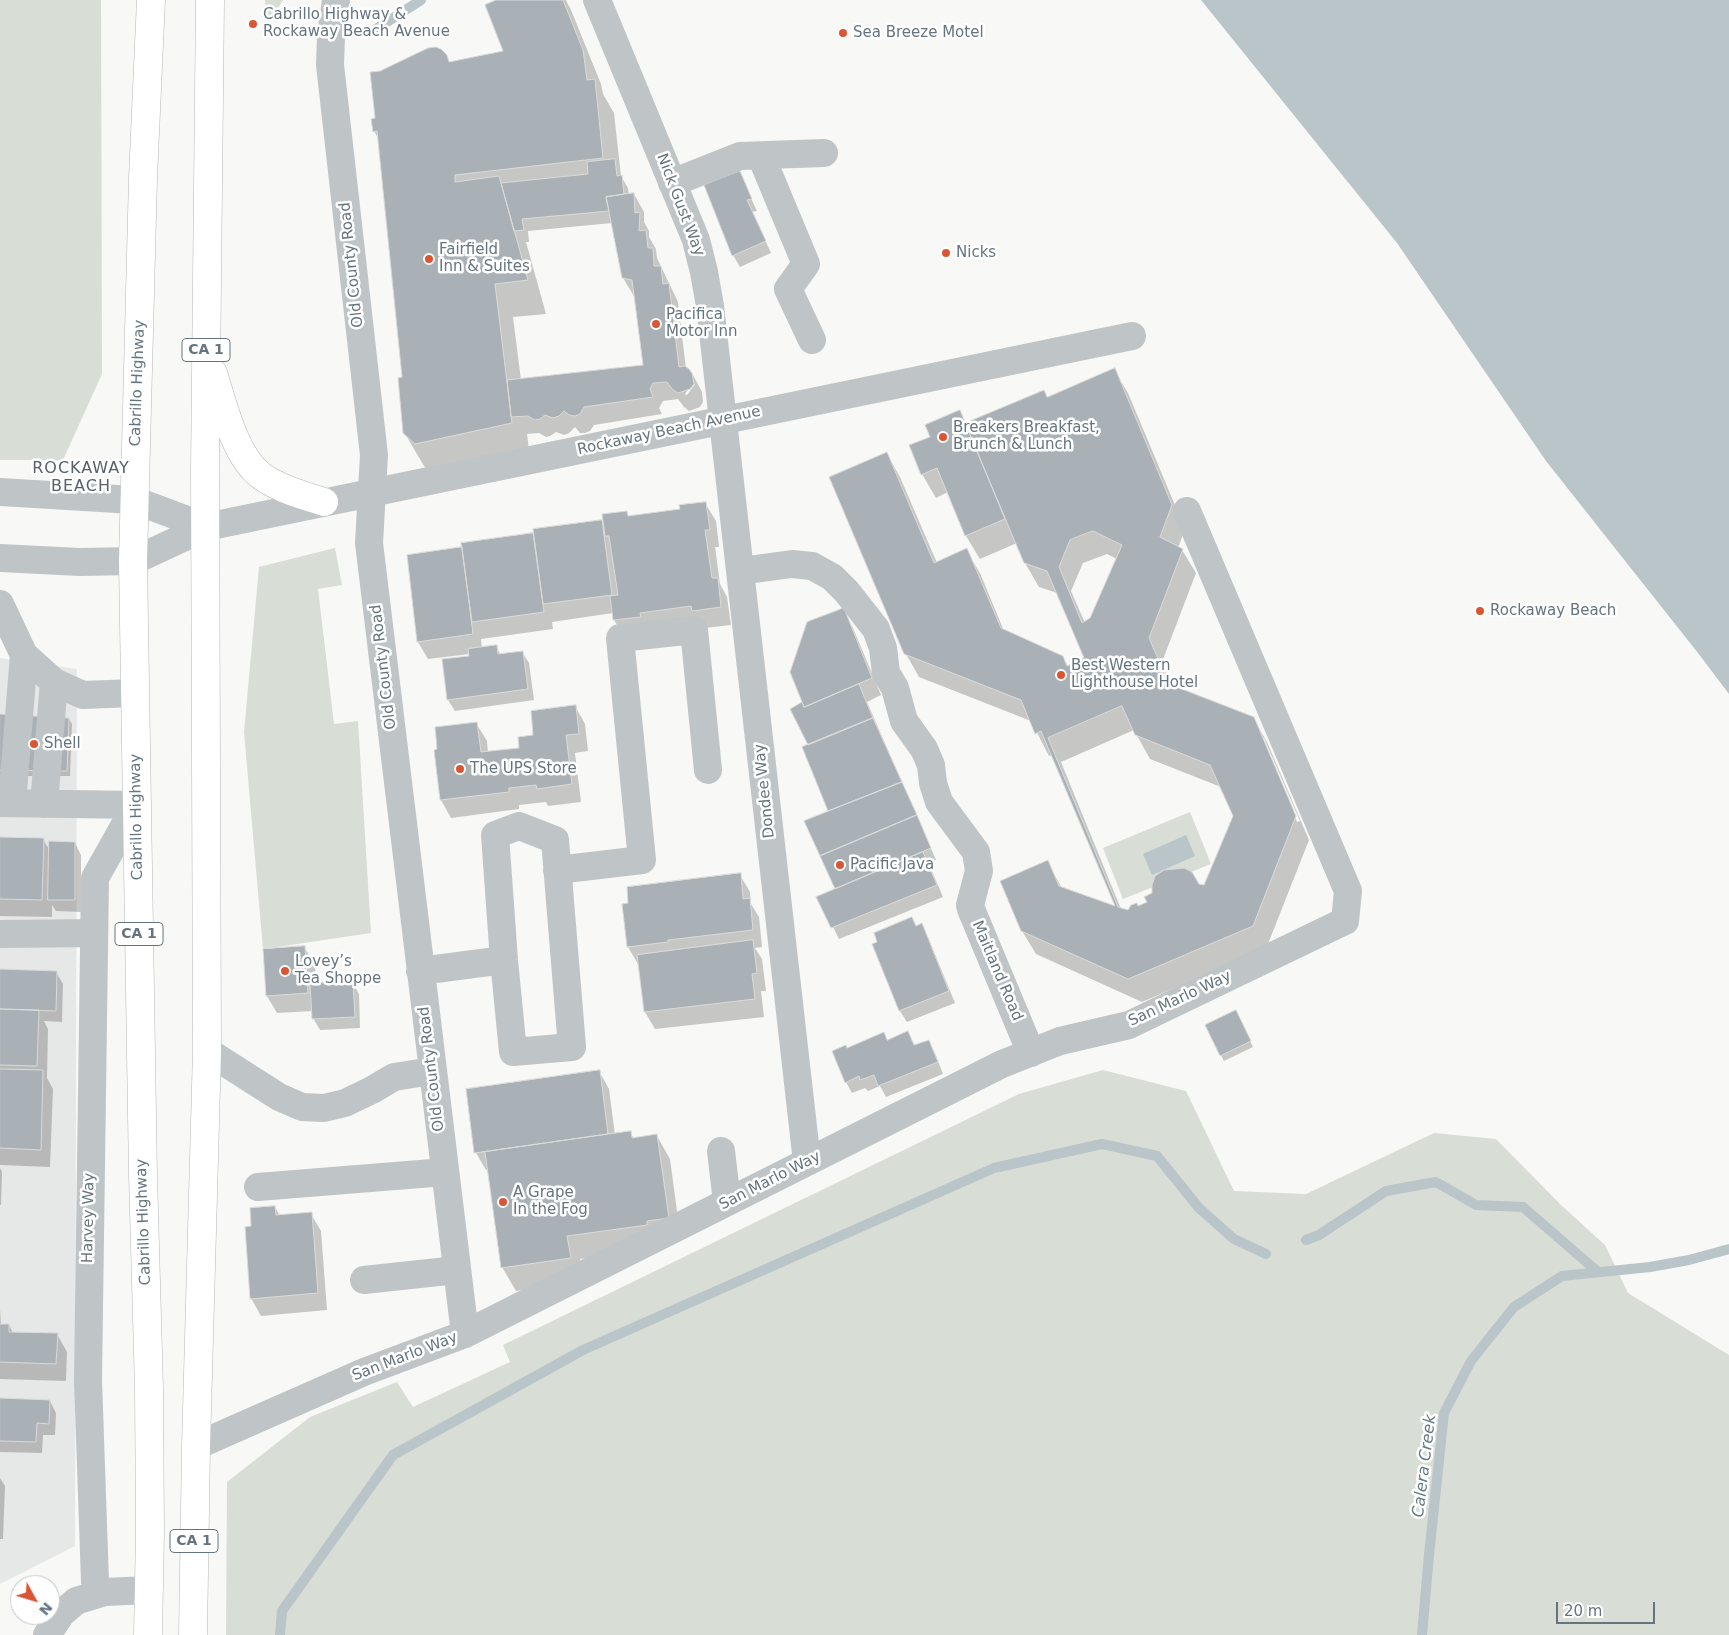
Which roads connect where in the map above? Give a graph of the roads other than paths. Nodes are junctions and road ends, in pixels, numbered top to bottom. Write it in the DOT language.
graph roads {
  1 [pos="151,0"];
  2 [pos="210,0"];
  3 [pos="336,0"];
  4 [pos="597,0"];
  5 [pos="824,153"];
  6 [pos="750,156"];
  7 [pos="672,183"];
  8 [pos="1132,336"];
  9 [pos="812,340"];
  10 [pos="206,353"];
  11 [pos="723,420"];
  12 [pos="0,492"];
  13 [pos="372,493"];
  14 [pos="134,500"];
  15 [pos="324,502"];
  16 [pos="1187,511"];
  17 [pos="206,527"];
  18 [pos="0,558"];
  19 [pos="133,562"];
  20 [pos="740,571"];
  21 [pos="0,604"];
  22 [pos="24,655"];
  23 [pos="54,682"];
  24 [pos="134,693"];
  25 [pos="708,770"];
  26 [pos="6,803"];
  27 [pos="44,804"];
  28 [pos="136,805"];
  29 [pos="557,870"];
  30 [pos="93,933"];
  31 [pos="0,934"];
  32 [pos="504,960"];
  33 [pos="420,970"];
  34 [pos="206,1051"];
  35 [pos="1032,1053"];
  36 [pos="432,1071"];
  37 [pos="721,1151"];
  38 [pos="807,1162"];
  39 [pos="445,1172"];
  40 [pos="258,1188"];
  41 [pos="727,1202"];
  42 [pos="457,1270"];
  43 [pos="364,1280"];
  44 [pos="465,1334"];
  45 [pos="196,1446"];
  46 [pos="149,1590"];
  47 [pos="105,1592"];
  48 [pos="47,1635"];
  49 [pos="148,1635"];
  50 [pos="192,1635"];
  1 -- 14 [label="highway, Cabrillo Highway / CA 1"];
  2 -- 10 [label="highway, CA 1"];
  3 -- 13 [label="street, Old County Road"];
  4 -- 7 [label="street, Nick Gust Way"];
  5 -- 6 [label="street"];
  6 -- 7 [label="street"];
  6 -- 9 [label="street"];
  7 -- 11 [label="street, Nick Gust Way"];
  8 -- 11 [label="street, Rockaway Beach Avenue"];
  10 -- 15 [label="highway"];
  10 -- 17 [label="highway, CA 1"];
  11 -- 13 [label="street, Rockaway Beach Avenue"];
  11 -- 20 [label="street, Dondee Way"];
  12 -- 14 [label="street"];
  13 -- 15 [label="street, Rockaway Beach Avenue"];
  13 -- 33 [label="street, Old County Road"];
  14 -- 17 [label="street"];
  14 -- 19 [label="highway, Cabrillo Highway / CA 1"];
  15 -- 17 [label="street, Rockaway Beach Avenue"];
  16 -- 35 [label="street, San Marlo Way"];
  17 -- 19 [label="street, Rockaway Beach Avenue"];
  17 -- 34 [label="highway, CA 1"];
  18 -- 19 [label="street"];
  19 -- 24 [label="highway, Cabrillo Highway / CA 1"];
  20 -- 35 [label="street, Maitland Road"];
  20 -- 38 [label="street, Dondee Way"];
  21 -- 22 [label="street"];
  22 -- 23 [label="street"];
  22 -- 26 [label="street"];
  23 -- 24 [label="street"];
  23 -- 27 [label="street"];
  24 -- 28 [label="highway, Cabrillo Highway / CA 1"];
  25 -- 29 [label="street"];
  26 -- 27 [label="street"];
  27 -- 28 [label="street"];
  28 -- 30 [label="street, Harvey Way"];
  28 -- 46 [label="highway, Cabrillo Highway / CA 1"];
  29 -- 32 [label="street"];
  29 -- 32 [label="street"];
  30 -- 31 [label="street"];
  30 -- 47 [label="street, Harvey Way"];
  32 -- 33 [label="street"];
  33 -- 36 [label="street, Old County Road"];
  34 -- 36 [label="street"];
  34 -- 45 [label="highway, CA 1"];
  35 -- 38 [label="street, San Marlo Way"];
  36 -- 39 [label="street, Old County Road"];
  37 -- 41 [label="street"];
  38 -- 41 [label="street, San Marlo Way"];
  39 -- 40 [label="street"];
  39 -- 42 [label="street, Old County Road"];
  41 -- 44 [label="street, San Marlo Way"];
  42 -- 43 [label="street"];
  42 -- 44 [label="street, Old County Road"];
  44 -- 45 [label="street, San Marlo Way"];
  45 -- 50 [label="highway, CA 1"];
  46 -- 47 [label="street"];
  46 -- 49 [label="highway, Cabrillo Highway / CA 1"];
  47 -- 48 [label="street"];
}
